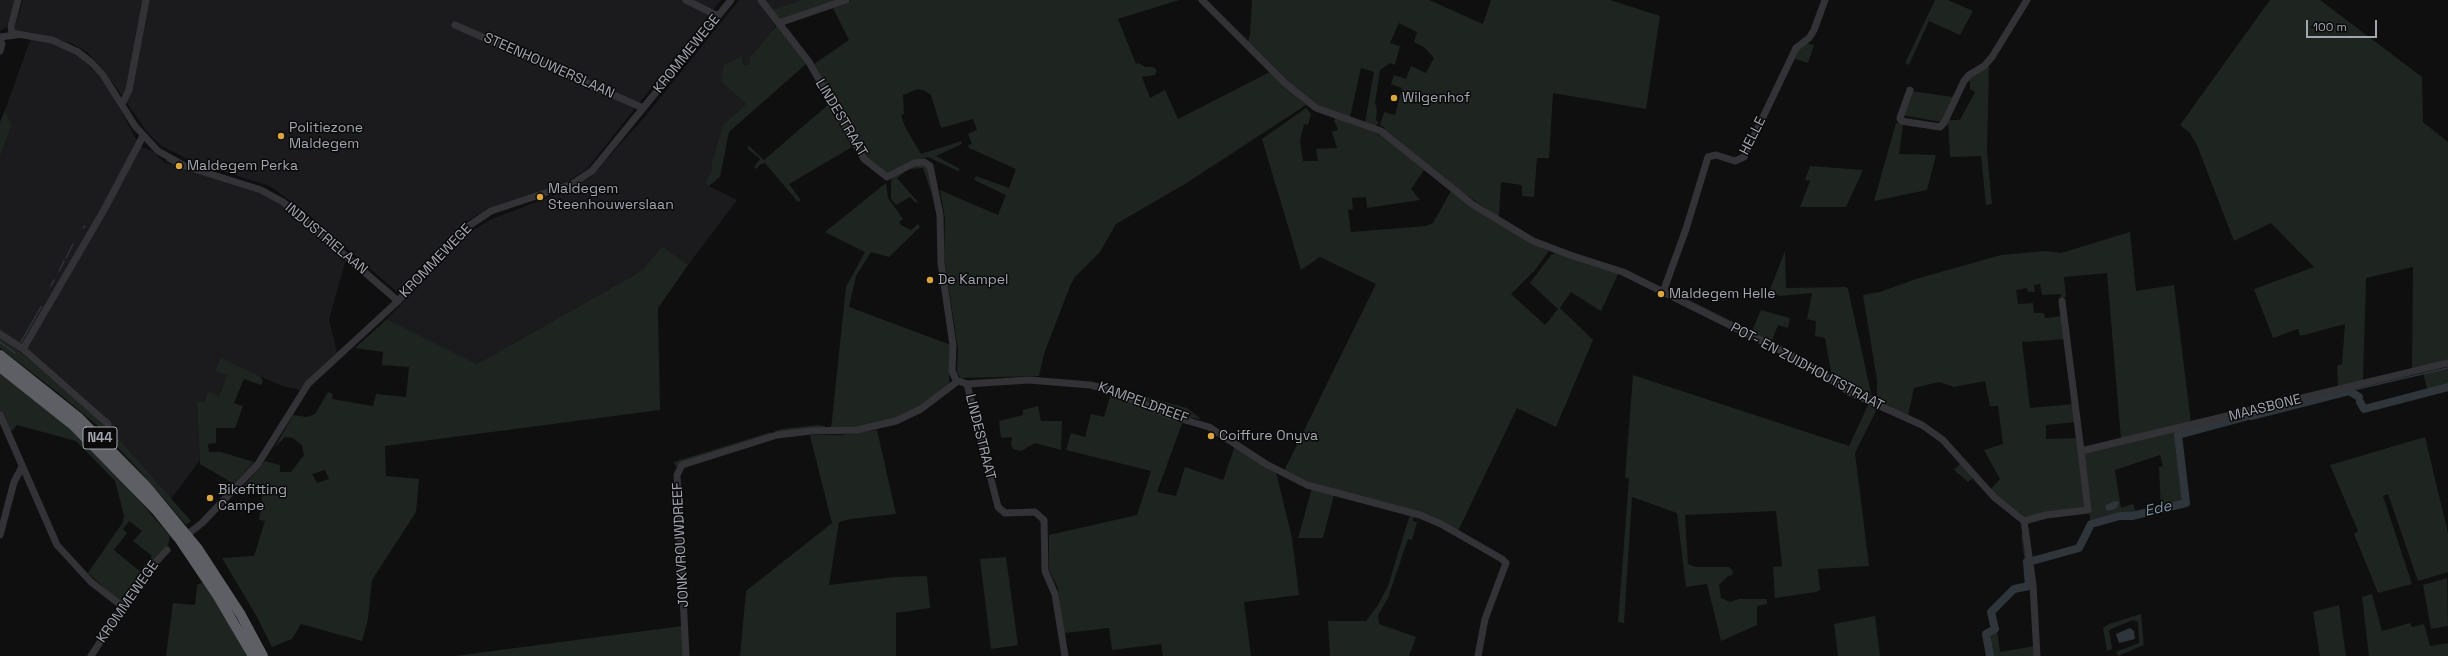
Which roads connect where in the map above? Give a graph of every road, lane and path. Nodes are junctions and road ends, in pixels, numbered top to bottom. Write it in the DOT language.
graph roads {
  1 [pos="18,0"];
  2 [pos="146,0"];
  3 [pos="686,0"];
  4 [pos="731,0"];
  5 [pos="761,0"];
  6 [pos="846,0"];
  7 [pos="1202,0"];
  8 [pos="1825,0"];
  9 [pos="2027,0"];
  10 [pos="718,16"];
  11 [pos="780,23"];
  12 [pos="455,25"];
  13 [pos="13,32"];
  14 [pos="0,38"];
  15 [pos="0,51"];
  16 [pos="1910,90"];
  17 [pos="122,104"];
  18 [pos="643,108"];
  19 [pos="143,136"];
  20 [pos="1663,292"];
  21 [pos="398,301"];
  22 [pos="2062,301"];
  23 [pos="0,334"];
  24 [pos="23,349"];
  25 [pos="0,355"];
  26 [pos="2448,363"];
  27 [pos="0,367"];
  28 [pos="958,381"];
  29 [pos="967,384"];
  30 [pos="0,415"];
  31 [pos="108,424"];
  32 [pos="2081,451"];
  33 [pos="22,467"];
  34 [pos="2024,521"];
  35 [pos="0,535"];
  36 [pos="183,538"];
  37 [pos="167,550"];
  38 [pos="122,606"];
  39 [pos="91,656"];
  40 [pos="253,656"];
  41 [pos="263,656"];
  42 [pos="686,656"];
  43 [pos="1065,656"];
  44 [pos="1478,656"];
  45 [pos="2037,656"];
  1 -- 13 [label="street"];
  2 -- 17 [label="street"];
  3 -- 10 [label="street"];
  4 -- 10 [label="street, KROMMEWEGE"];
  5 -- 11 [label="street, LINDESTRAAT"];
  6 -- 11 [label="street"];
  7 -- 20 [label="street, POT- EN ZUIDHOUTSTRAAT"];
  8 -- 20 [label="street, HELLE"];
  9 -- 16 [label="street"];
  10 -- 18 [label="street, KROMMEWEGE"];
  11 -- 28 [label="street, LINDESTRAAT"];
  12 -- 18 [label="street, STEENHOUWERSLAAN"];
  13 -- 14 [label="street"];
  13 -- 17 [label="street, INDUSTRIELAAN"];
  14 -- 15 [label="street"];
  17 -- 19 [label="street, INDUSTRIELAAN"];
  18 -- 21 [label="street, KROMMEWEGE"];
  19 -- 21 [label="street, INDUSTRIELAAN"];
  19 -- 24 [label="street"];
  20 -- 34 [label="street, POT- EN ZUIDHOUTSTRAAT"];
  21 -- 36 [label="street, KROMMEWEGE"];
  22 -- 32 [label="street"];
  23 -- 24 [label="street"];
  24 -- 31 [label="street"];
  25 -- 36 [label="highway, N44"];
  26 -- 32 [label="street, MAASBONE"];
  27 -- 36 [label="highway, N44"];
  28 -- 29 [label="street, LINDESTRAAT"];
  28 -- 42 [label="street, JONKVROUWDREEF"];
  29 -- 43 [label="street, LINDESTRAAT"];
  29 -- 44 [label="street, KAMPELDREEF"];
  30 -- 33 [label="street"];
  32 -- 34 [label="street"];
  33 -- 35 [label="street"];
  33 -- 38 [label="street"];
  34 -- 45 [label="street"];
  36 -- 40 [label="highway, N44"];
  36 -- 41 [label="highway, N44"];
  37 -- 38 [label="street, KROMMEWEGE"];
  38 -- 39 [label="street, KROMMEWEGE"];
}
